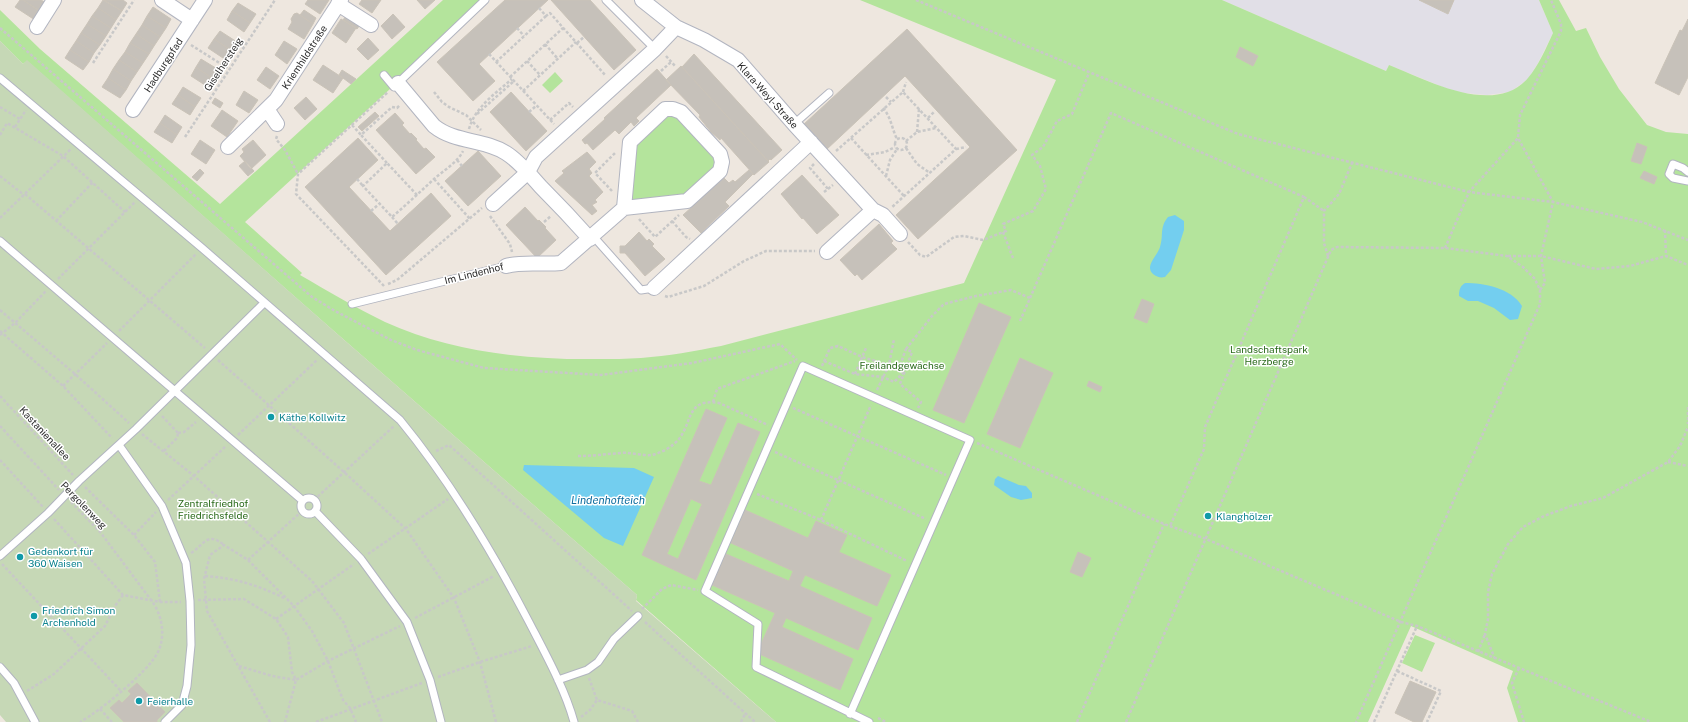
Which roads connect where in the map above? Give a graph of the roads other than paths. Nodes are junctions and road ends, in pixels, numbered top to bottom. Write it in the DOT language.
graph roads {
  1 [pos="54,0"];
  2 [pos="162,0"];
  3 [pos="205,0"];
  4 [pos="485,0"];
  5 [pos="606,0"];
  6 [pos="642,0"];
  7 [pos="340,2"];
  8 [pos="192,20"];
  9 [pos="371,25"];
  10 [pos="37,27"];
  11 [pos="676,27"];
  12 [pos="655,49"];
  13 [pos="384,75"];
  14 [pos="0,78"];
  15 [pos="396,85"];
  16 [pos="829,93"];
  17 [pos="267,109"];
  18 [pos="133,110"];
  19 [pos="277,124"];
  20 [pos="794,124"];
  21 [pos="811,142"];
  22 [pos="228,148"];
  23 [pos="528,172"];
  24 [pos="1688,172"];
  25 [pos="1688,181"];
  26 [pos="626,207"];
  27 [pos="490,209"];
  28 [pos="878,212"];
  29 [pos="900,234"];
  30 [pos="592,237"];
  31 [pos="0,241"];
  32 [pos="827,252"];
  33 [pos="508,265"];
  34 [pos="654,288"];
  35 [pos="264,303"];
  36 [pos="352,304"];
  37 [pos="175,390"];
  38 [pos="119,446"];
  39 [pos="302,500"];
  40 [pos="315,511"];
  41 [pos="0,556"];
  42 [pos="638,616"];
  43 [pos="0,668"];
  44 [pos="558,680"];
  45 [pos="850,714"];
  46 [pos="574,721"];
  47 [pos="35,722"];
  48 [pos="165,722"];
  49 [pos="441,722"];
  50 [pos="869,722"];
  1 -- 10 [label="street"];
  2 -- 8 [label="street"];
  3 -- 8 [label="street, Hadburgpfad"];
  4 -- 15 [label="lane"];
  5 -- 12 [label="lane"];
  6 -- 11 [label="street, Klara-Weyl-Straße"];
  7 -- 9 [label="street, Kriemhildstraße"];
  7 -- 17 [label="street, Kriemhildstraße"];
  8 -- 18 [label="street, Hadburgpfad"];
  11 -- 12 [label="street"];
  11 -- 20 [label="street, Klara-Weyl-Straße"];
  12 -- 23 [label="street"];
  13 -- 15 [label="lane"];
  14 -- 35 [label="lane"];
  15 -- 23 [label="street"];
  16 -- 20 [label="lane"];
  17 -- 19 [label="street"];
  17 -- 22 [label="street, Kriemhildstraße"];
  20 -- 21 [label="street, Klara-Weyl-Straße"];
  21 -- 28 [label="street, Klara-Weyl-Straße"];
  21 -- 34 [label="street"];
  23 -- 27 [label="street"];
  23 -- 30 [label="street"];
  24 -- 25 [label="lane"];
  26 -- 26 [label="street"];
  26 -- 30 [label="street, Im Lindenhof"];
  28 -- 29 [label="street, Klara-Weyl-Straße"];
  28 -- 32 [label="street"];
  30 -- 33 [label="street, Im Lindenhof"];
  30 -- 34 [label="lane"];
  31 -- 37 [label="lane"];
  33 -- 36 [label="lane, Im Lindenhof"];
  35 -- 37 [label="lane"];
  35 -- 44 [label="lane"];
  37 -- 38 [label="lane"];
  37 -- 39 [label="lane"];
  38 -- 41 [label="lane"];
  38 -- 48 [label="lane"];
  39 -- 40 [label="lane"];
  39 -- 40 [label="lane"];
  40 -- 49 [label="lane"];
  42 -- 44 [label="lane"];
  43 -- 47 [label="lane"];
  44 -- 46 [label="lane"];
  45 -- 45 [label="lane"];
  45 -- 50 [label="lane"];
}
